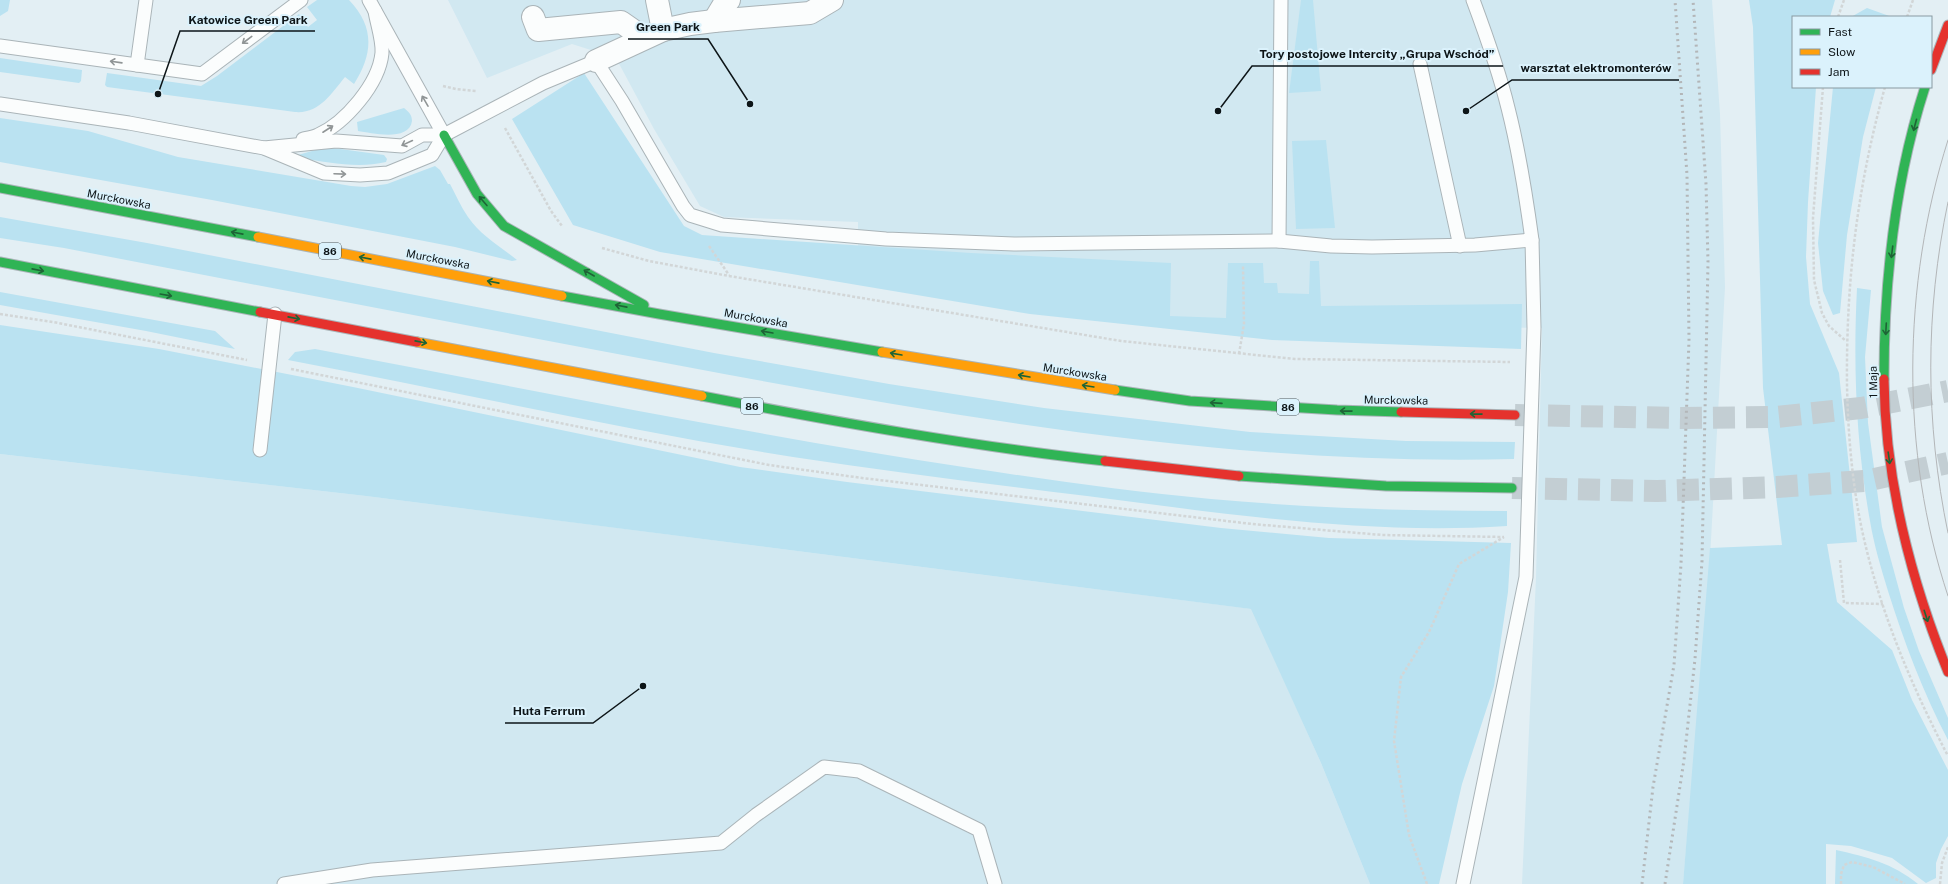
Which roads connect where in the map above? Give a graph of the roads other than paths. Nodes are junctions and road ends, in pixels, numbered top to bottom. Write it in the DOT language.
graph roads {
  1 [pos="146,0"];
  2 [pos="301,0"];
  3 [pos="657,0"];
  4 [pos="729,0"];
  5 [pos="832,0"];
  6 [pos="1281,0"];
  7 [pos="1473,0"];
  8 [pos="372,5"];
  9 [pos="533,17"];
  10 [pos="714,21"];
  11 [pos="1948,25"];
  12 [pos="653,34"];
  13 [pos="0,46"];
  14 [pos="596,61"];
  15 [pos="1420,64"];
  16 [pos="137,65"];
  17 [pos="1932,67"];
  18 [pos="1925,88"];
  19 [pos="0,104"];
  20 [pos="444,135"];
  21 [pos="264,148"];
  22 [pos="0,188"];
  23 [pos="1532,240"];
  24 [pos="1279,241"];
  25 [pos="1460,246"];
  26 [pos="0,262"];
  27 [pos="275,314"];
  28 [pos="659,314"];
  29 [pos="1515,415"];
  30 [pos="260,450"];
  31 [pos="1512,488"];
  32 [pos="1948,672"];
  33 [pos="284,884"];
  34 [pos="995,884"];
  35 [pos="1463,884"];
  1 -- 16 [label="lane"];
  2 -- 16 [label="lane, one-way"];
  3 -- 12 [label="street"];
  4 -- 10 [label="street"];
  5 -- 10 [label="street"];
  6 -- 24 [label="lane"];
  7 -- 23 [label="lane"];
  20 -- 8 [label="lane, one-way"];
  21 -- 8 [label="lane, one-way"];
  9 -- 12 [label="street"];
  10 -- 12 [label="street"];
  11 -- 17 [label="main road"];
  12 -- 14 [label="street"];
  16 -- 13 [label="lane, one-way"];
  14 -- 20 [label="lane"];
  14 -- 24 [label="lane"];
  15 -- 25 [label="lane"];
  18 -- 32 [label="main road, 1 Maja, one-way"];
  19 -- 21 [label="lane"];
  20 -- 21 [label="lane, one-way"];
  21 -- 20 [label="lane, one-way"];
  28 -- 20 [label="main road, one-way"];
  28 -- 22 [label="main road, Murckowska / 86, one-way"];
  23 -- 25 [label="lane"];
  23 -- 35 [label="lane"];
  24 -- 25 [label="lane"];
  26 -- 27 [label="main road, 86, one-way"];
  27 -- 30 [label="lane"];
  27 -- 31 [label="main road, 86, one-way"];
  29 -- 28 [label="main road, Murckowska / 86, one-way"];
  33 -- 34 [label="lane"];
}
